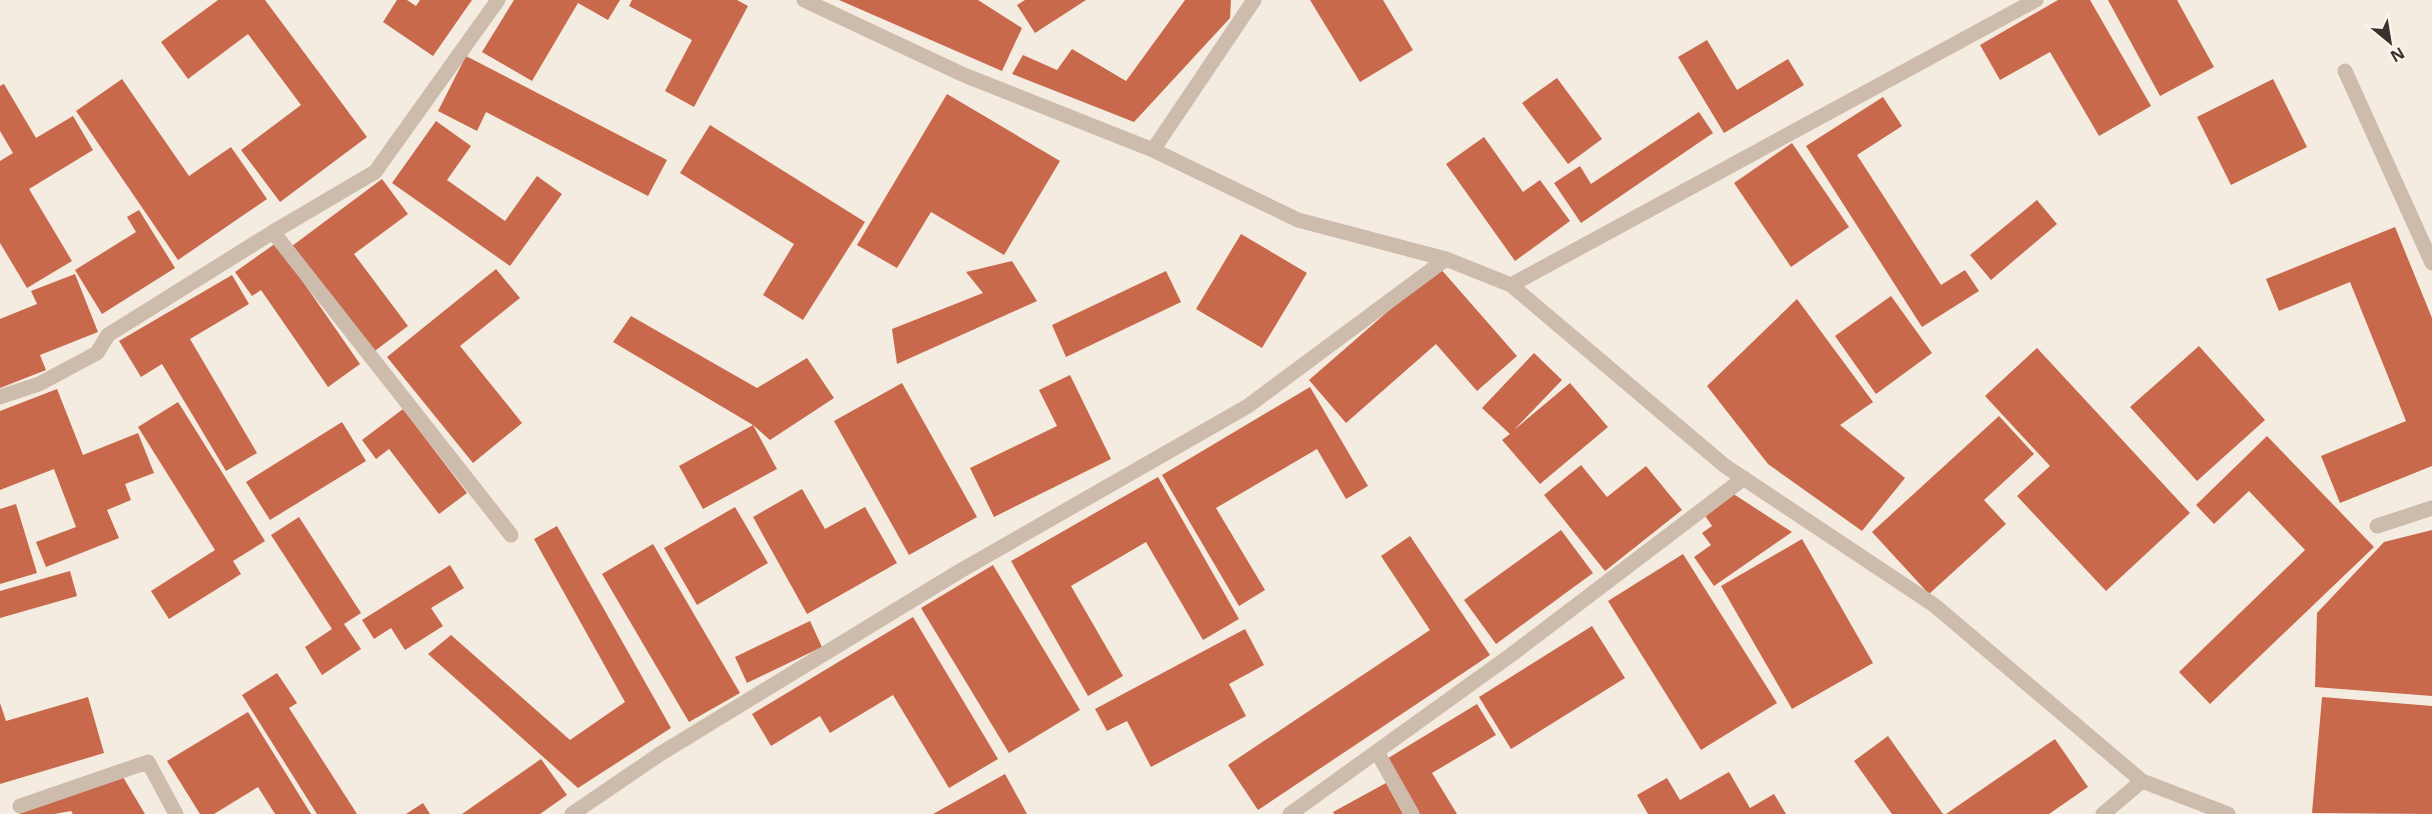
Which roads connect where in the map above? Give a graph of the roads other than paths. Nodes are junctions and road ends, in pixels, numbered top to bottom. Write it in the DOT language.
graph roads {
  1 [pos="498,0"];
  2 [pos="804,0"];
  3 [pos="1254,0"];
  4 [pos="2036,0"];
  5 [pos="2344,71"];
  6 [pos="1154,150"];
  7 [pos="273,232"];
  8 [pos="1446,259"];
  9 [pos="2432,263"];
  10 [pos="1511,285"];
  11 [pos="0,397"];
  12 [pos="1744,478"];
  13 [pos="2432,508"];
  14 [pos="2377,526"];
  15 [pos="511,535"];
  16 [pos="1377,752"];
  17 [pos="2142,781"];
  18 [pos="20,806"];
  19 [pos="176,814"];
  20 [pos="572,814"];
  21 [pos="1290,814"];
  22 [pos="1412,814"];
  23 [pos="2103,814"];
  24 [pos="2228,814"];
  1 -- 7 [label="street"];
  2 -- 6 [label="street"];
  3 -- 6 [label="street"];
  4 -- 10 [label="street"];
  5 -- 9 [label="street"];
  6 -- 8 [label="street"];
  7 -- 11 [label="street"];
  7 -- 15 [label="street"];
  8 -- 10 [label="street"];
  8 -- 20 [label="street"];
  10 -- 12 [label="street"];
  12 -- 16 [label="street"];
  12 -- 17 [label="street"];
  13 -- 14 [label="street"];
  16 -- 21 [label="street"];
  16 -- 22 [label="street"];
  17 -- 23 [label="street"];
  17 -- 24 [label="street"];
  18 -- 19 [label="street"];
}
